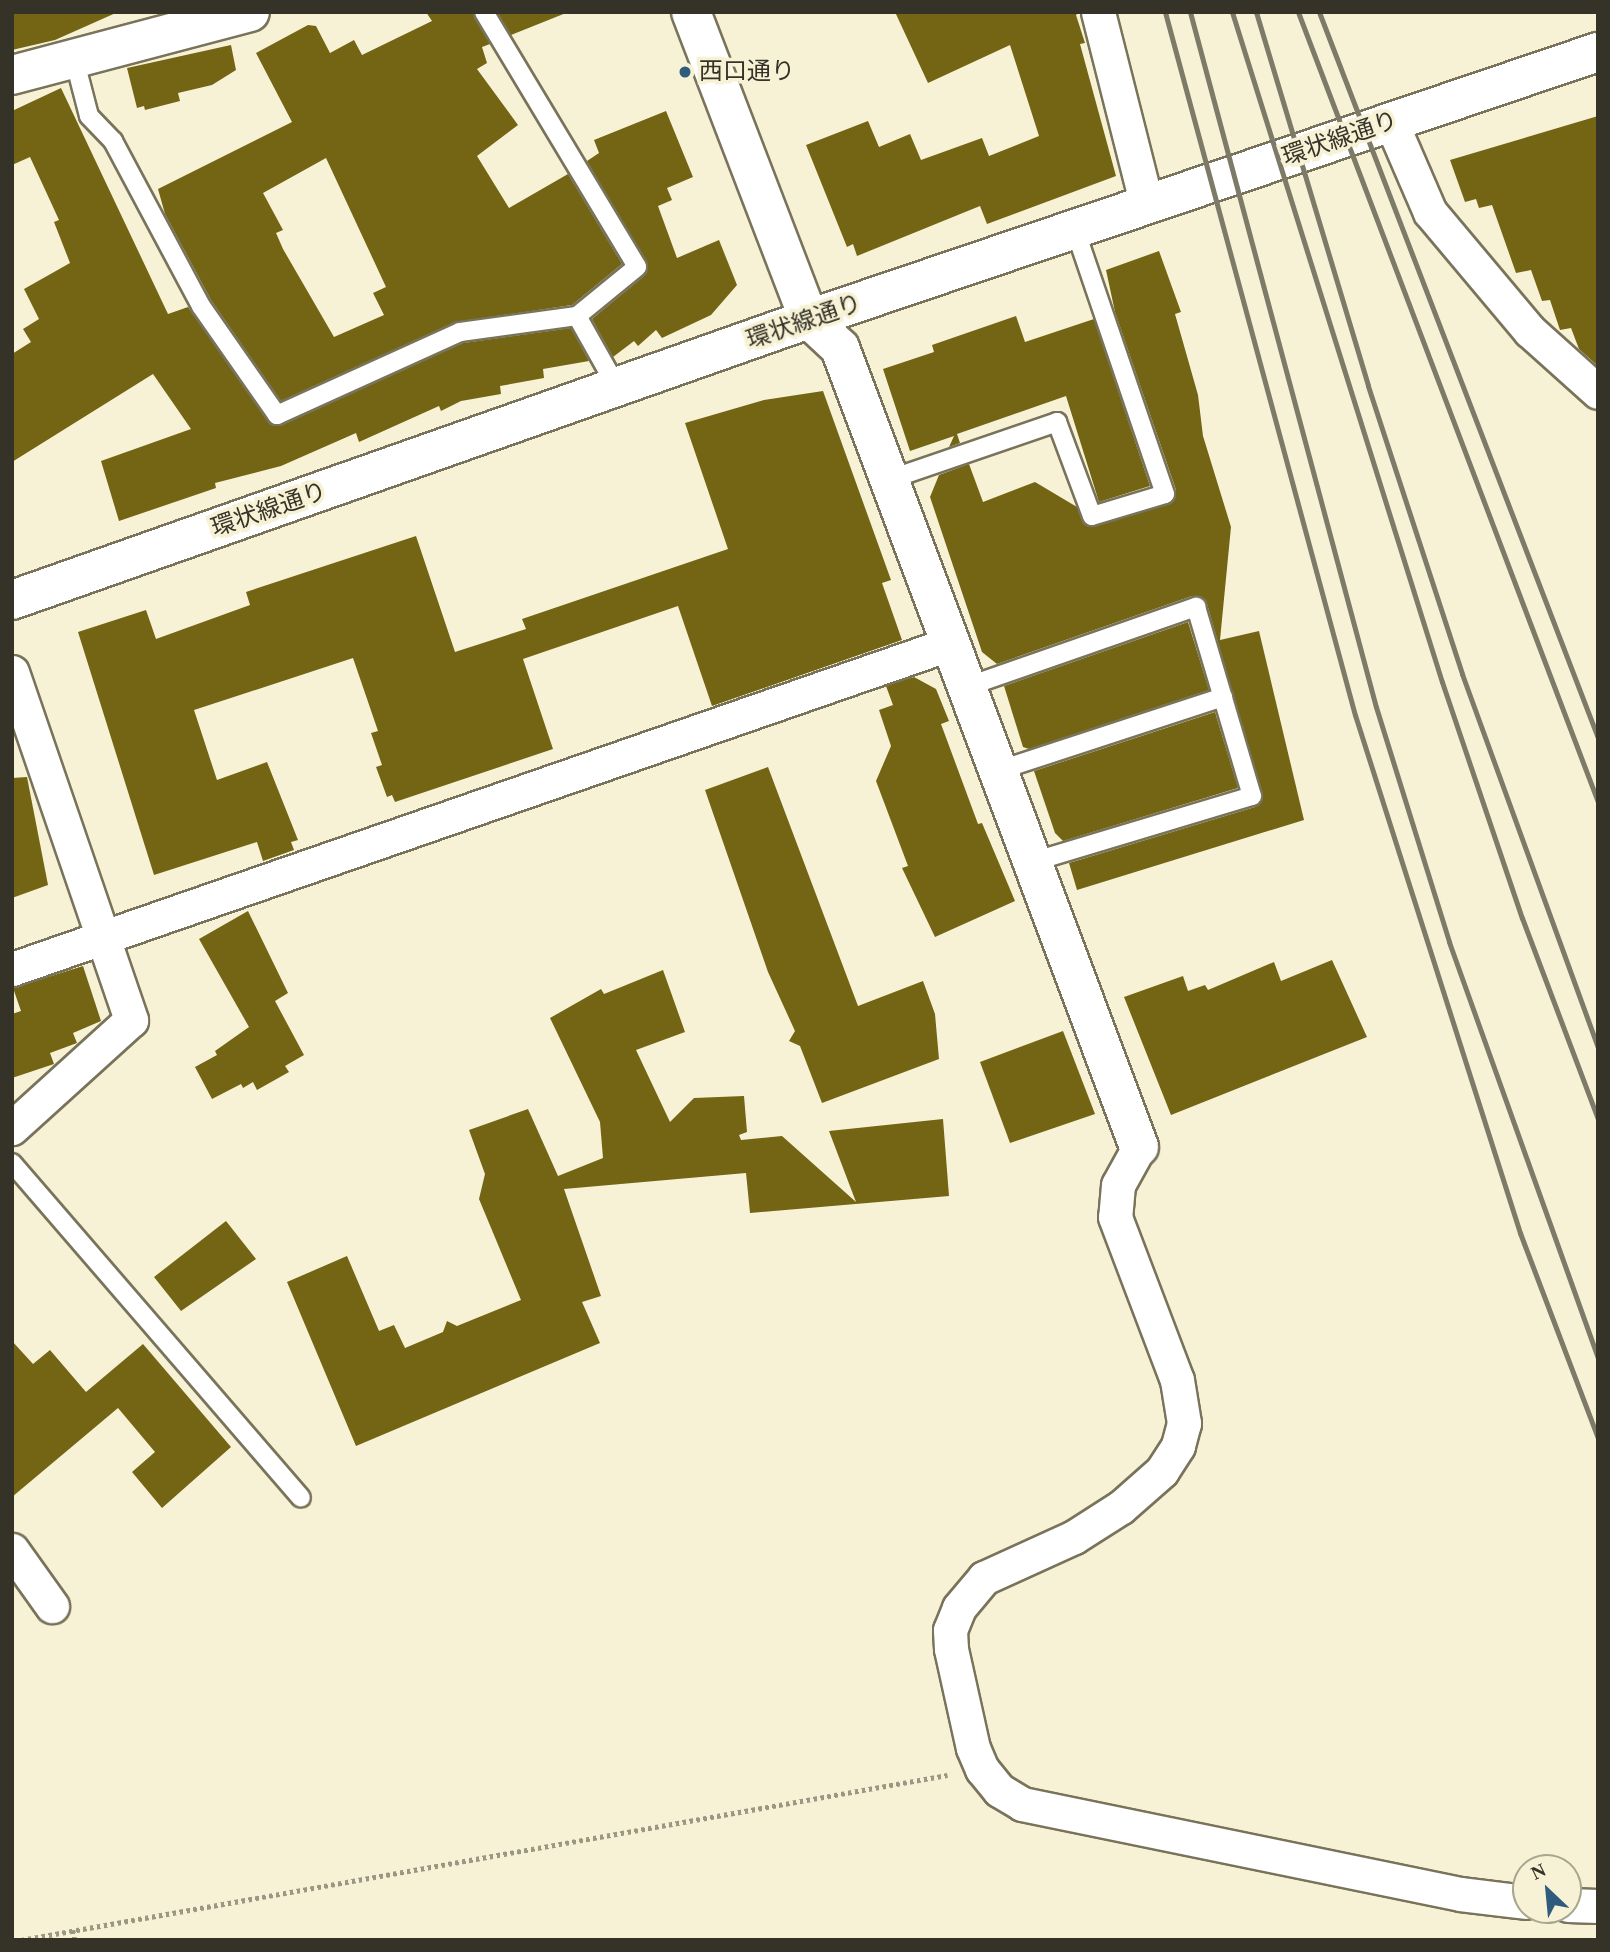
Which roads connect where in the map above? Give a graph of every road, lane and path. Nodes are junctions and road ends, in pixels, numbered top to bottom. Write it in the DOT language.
graph roads {
  1 [pos="250,12"];
  2 [pos="484,12"];
  3 [pos="691,12"];
  4 [pos="1098,12"];
  5 [pos="1598,52"];
  6 [pos="74,58"];
  7 [pos="12,75"];
  8 [pos="1391,122"];
  9 [pos="1147,205"];
  10 [pos="1075,229"];
  11 [pos="577,316"];
  12 [pos="809,319"];
  13 [pos="618,389"];
  14 [pos="1598,392"];
  15 [pos="888,480"];
  16 [pos="12,600"];
  17 [pos="949,644"];
  18 [pos="12,673"];
  19 [pos="966,687"];
  20 [pos="1223,696"];
  21 [pos="998,771"];
  22 [pos="1032,862"];
  23 [pos="106,936"];
  24 [pos="12,968"];
  25 [pos="12,1128"];
  26 [pos="1139,1147"];
  27 [pos="12,1163"];
  28 [pos="301,1498"];
  29 [pos="12,1550"];
  30 [pos="52,1606"];
  31 [pos="982,1769"];
  32 [pos="1512,1900"];
  33 [pos="73,1930"];
  34 [pos="21,1940"];
  35 [pos="75,1940"];
  1 -- 6 [label="street"];
  2 -- 11 [label="lane"];
  3 -- 12 [label="street"];
  4 -- 9 [label="street"];
  5 -- 8 [label="street, 環状線通り"];
  6 -- 7 [label="street"];
  6 -- 11 [label="lane"];
  8 -- 9 [label="street, 環状線通り"];
  8 -- 14 [label="street"];
  9 -- 10 [label="street, 環状線通り"];
  10 -- 12 [label="street, 環状線通り"];
  10 -- 15 [label="lane"];
  11 -- 13 [label="lane"];
  12 -- 13 [label="street, 環状線通り"];
  12 -- 15 [label="street"];
  13 -- 16 [label="street, 環状線通り"];
  15 -- 17 [label="street"];
  17 -- 19 [label="street"];
  17 -- 23 [label="street"];
  18 -- 23 [label="street"];
  19 -- 20 [label="lane"];
  19 -- 21 [label="street"];
  20 -- 21 [label="lane"];
  20 -- 22 [label="lane"];
  21 -- 22 [label="street"];
  22 -- 26 [label="street"];
  23 -- 24 [label="street"];
  23 -- 25 [label="street"];
  26 -- 31 [label="street"];
  27 -- 28 [label="lane"];
  29 -- 30 [label="street"];
  31 -- 32 [label="street"];
  31 -- 33 [label="path"];
  33 -- 34 [label="path"];
  33 -- 35 [label="path"];
}
